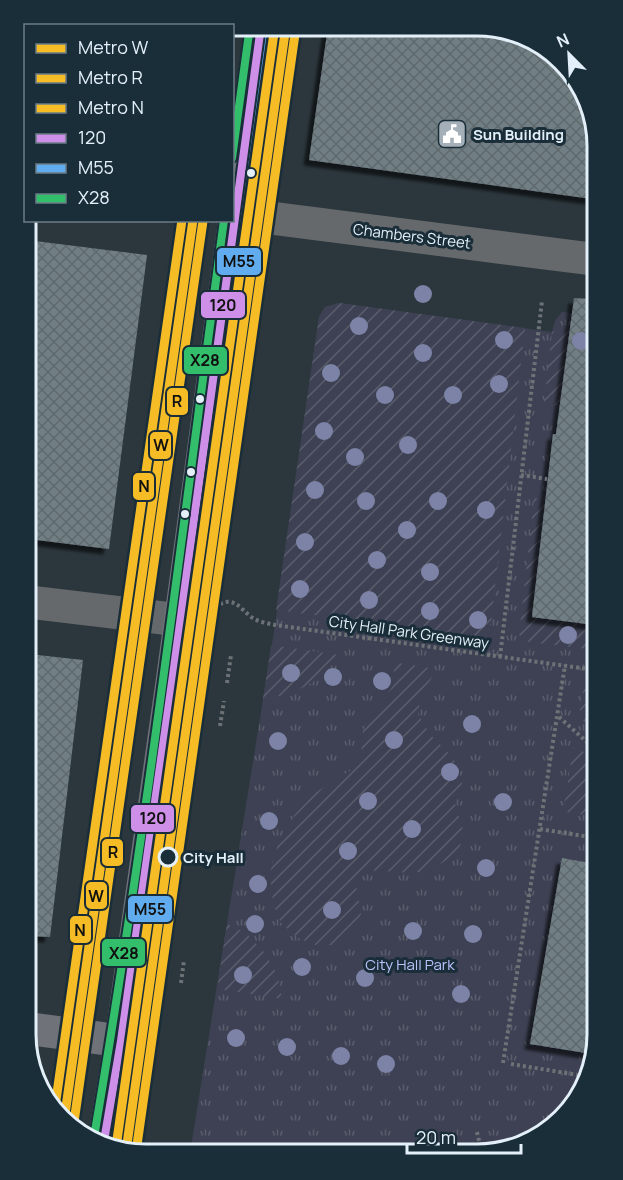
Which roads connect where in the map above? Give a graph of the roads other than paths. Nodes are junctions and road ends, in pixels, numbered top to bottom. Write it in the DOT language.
graph roads {
  1 [pos="260,36"];
  2 [pos="234,213"];
  3 [pos="233,222"];
  4 [pos="587,259"];
  5 [pos="36,603"];
  6 [pos="180,620"];
  7 [pos="36,1030"];
  8 [pos="121,1041"];
  9 [pos="105,1136"];
  1 -- 2 [label="main road"];
  2 -- 4 [label="street, Chambers Street"];
  3 -- 6 [label="main road"];
  5 -- 6 [label="street"];
  6 -- 8 [label="main road"];
  7 -- 8 [label="main road"];
  8 -- 9 [label="main road"];
}
